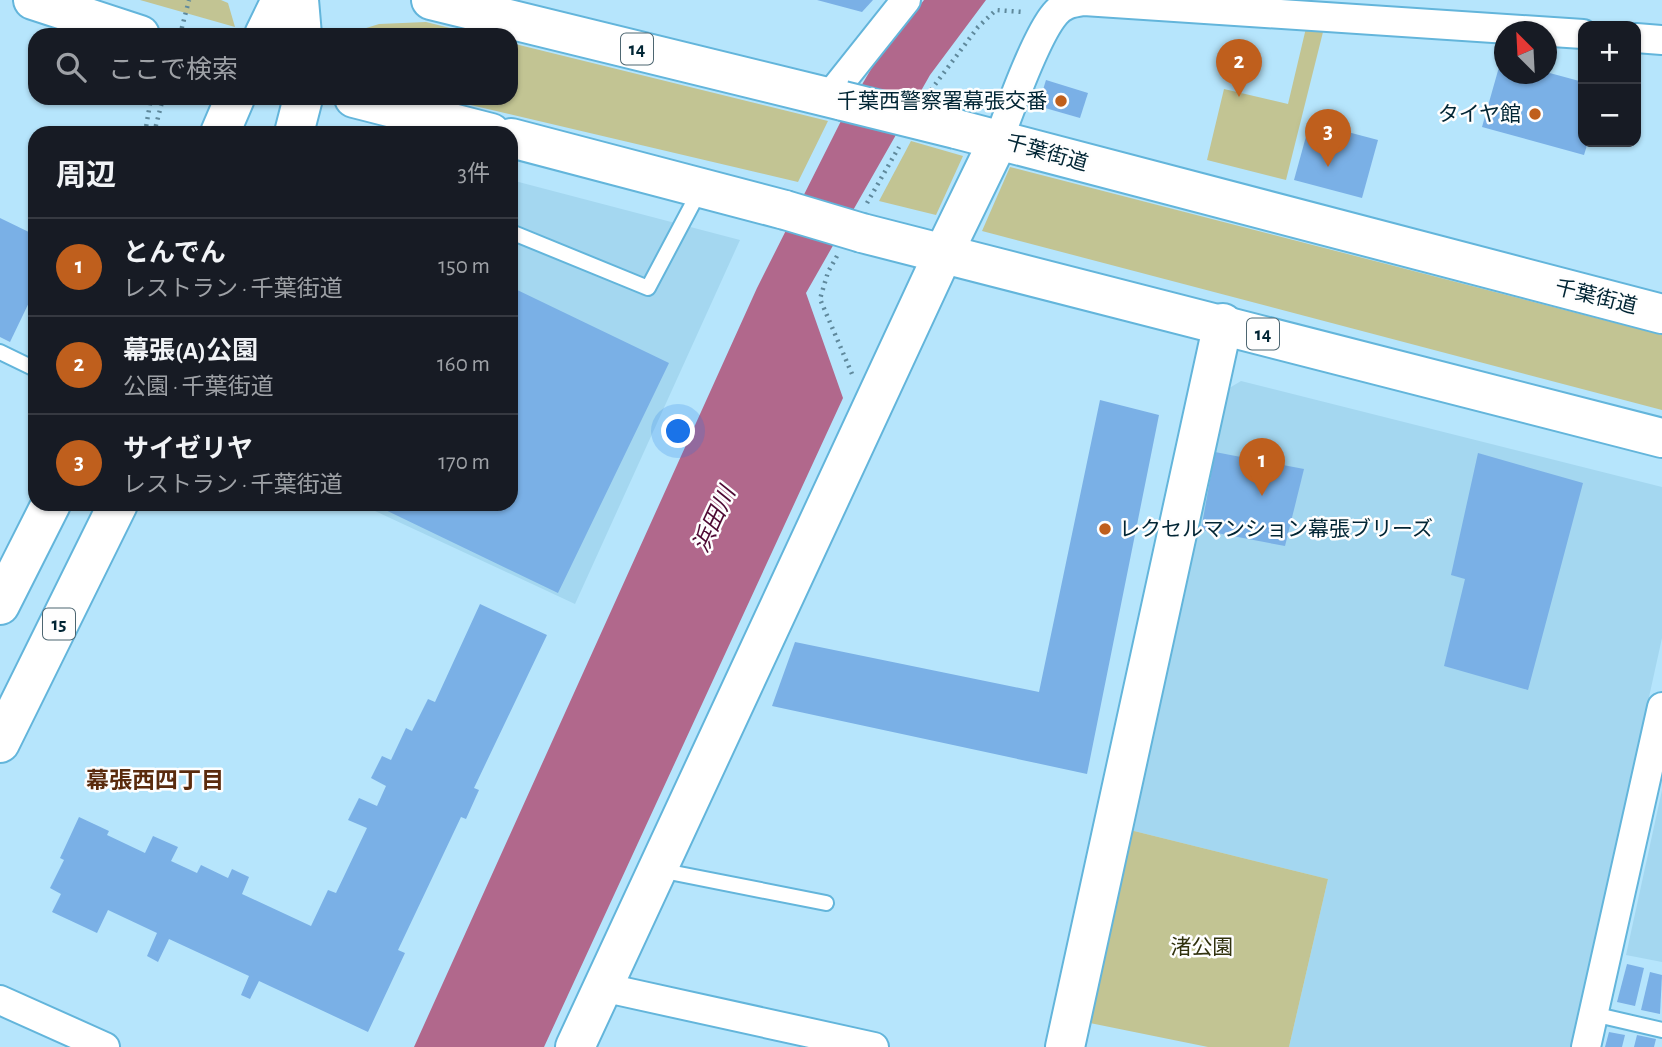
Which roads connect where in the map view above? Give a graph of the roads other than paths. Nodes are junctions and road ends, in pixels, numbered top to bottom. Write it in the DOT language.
graph roads {
  1 [pos="33,0"];
  2 [pos="281,0"];
  3 [pos="299,0"];
  4 [pos="431,0"];
  5 [pos="906,0"];
  6 [pos="1299,7"];
  7 [pos="1457,12"];
  8 [pos="119,28"];
  9 [pos="267,28"];
  10 [pos="301,28"];
  11 [pos="1578,33"];
  12 [pos="1641,38"];
  13 [pos="1662,40"];
  14 [pos="835,99"];
  15 [pos="232,105"];
  16 [pos="301,105"];
  17 [pos="381,105"];
  18 [pos="223,126"];
  19 [pos="296,126"];
  20 [pos="464,126"];
  21 [pos="999,139"];
  22 [pos="518,140"];
  23 [pos="701,187"];
  24 [pos="518,235"];
  25 [pos="943,252"];
  26 [pos="1662,314"];
  27 [pos="1223,323"];
  28 [pos="0,352"];
  29 [pos="28,366"];
  30 [pos="1662,438"];
  31 [pos="47,511"];
  32 [pos="115,511"];
  33 [pos="0,605"];
  34 [pos="1662,707"];
  35 [pos="0,743"];
  36 [pos="658,869"];
  37 [pos="827,903"];
  38 [pos="602,988"];
  39 [pos="0,1000"];
  40 [pos="1593,1014"];
  41 [pos="1662,1030"];
  42 [pos="106,1047"];
  43 [pos="575,1047"];
  44 [pos="874,1047"];
  45 [pos="1065,1047"];
  46 [pos="1586,1047"];
  1 -- 8 [label="main road"];
  2 -- 9 [label="main road"];
  3 -- 10 [label="main road"];
  4 -- 14 [label="main road, 千葉街道 / 14"];
  5 -- 14 [label="street"];
  6 -- 7 [label="street"];
  6 -- 21 [label="street"];
  7 -- 11 [label="street"];
  12 -- 13 [label="street"];
  14 -- 21 [label="main road, 千葉街道 / 14, bridge"];
  15 -- 18 [label="main road"];
  16 -- 19 [label="main road"];
  17 -- 20 [label="main road"];
  21 -- 25 [label="main road"];
  21 -- 26 [label="main road, 千葉街道 / 14"];
  22 -- 23 [label="main road, 14"];
  23 -- 24 [label="lane"];
  23 -- 25 [label="main road, 14, bridge"];
  25 -- 27 [label="main road, 14"];
  25 -- 36 [label="main road"];
  27 -- 30 [label="main road, 14"];
  27 -- 45 [label="main road"];
  28 -- 29 [label="lane"];
  31 -- 33 [label="main road"];
  32 -- 35 [label="main road, 15"];
  34 -- 40 [label="street"];
  36 -- 37 [label="lane"];
  36 -- 38 [label="main road"];
  38 -- 43 [label="main road"];
  38 -- 44 [label="street"];
  39 -- 42 [label="street"];
  40 -- 41 [label="lane"];
  40 -- 46 [label="street"];
}
